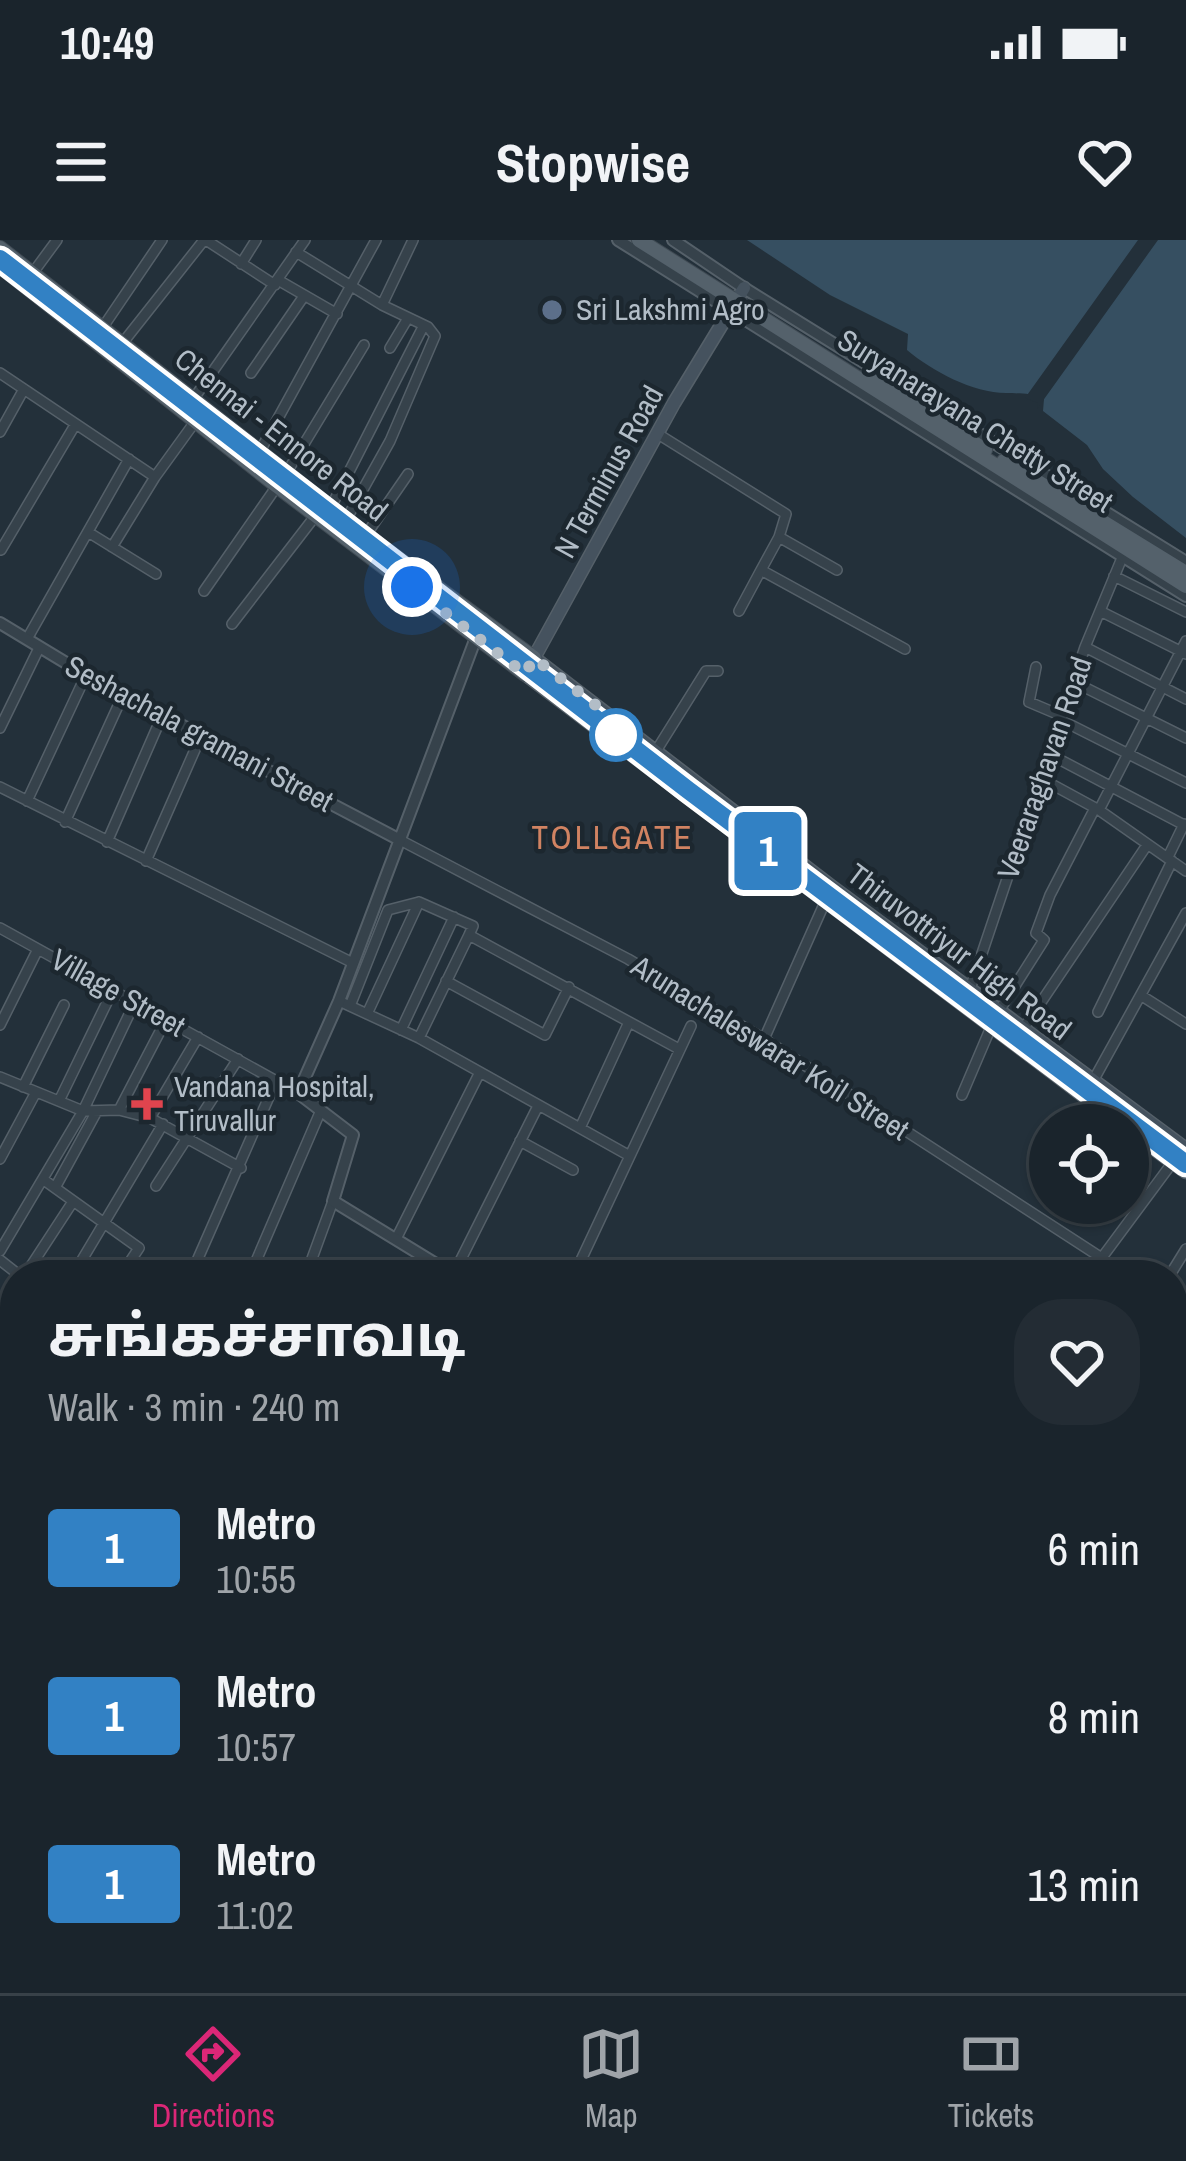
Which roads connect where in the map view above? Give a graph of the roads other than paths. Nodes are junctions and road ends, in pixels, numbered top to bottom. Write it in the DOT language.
graph roads {
  1 [pos="56,240"];
  2 [pos="162,240"];
  3 [pos="205,240"];
  4 [pos="256,240"];
  5 [pos="305,240"];
  6 [pos="376,240"];
  7 [pos="413,240"];
  8 [pos="618,240"];
  9 [pos="639,240"];
  10 [pos="655,240"];
  11 [pos="673,240"];
  12 [pos="0,248"];
  13 [pos="296,252"];
  14 [pos="241,264"];
  15 [pos="0,266"];
  16 [pos="32,274"];
  17 [pos="276,283"];
  18 [pos="351,286"];
  19 [pos="304,296"];
  20 [pos="737,299"];
  21 [pos="382,305"];
  22 [pos="338,314"];
  23 [pos="408,318"];
  24 [pos="424,325"];
  25 [pos="100,330"];
  26 [pos="121,345"];
  27 [pos="364,345"];
  28 [pos="390,348"];
  29 [pos="0,373"];
  30 [pos="251,373"];
  31 [pos="24,389"];
  32 [pos="193,400"];
  33 [pos="197,419"];
  34 [pos="75,425"];
  35 [pos="0,432"];
  36 [pos="658,434"];
  37 [pos="260,451"];
  38 [pos="129,459"];
  39 [pos="286,472"];
  40 [pos="408,474"];
  41 [pos="155,477"];
  42 [pos="277,486"];
  43 [pos="332,505"];
  44 [pos="316,514"];
  45 [pos="346,518"];
  46 [pos="88,532"];
  47 [pos="366,535"];
  48 [pos="779,537"];
  49 [pos="112,547"];
  50 [pos="1,550"];
  51 [pos="1125,552"];
  52 [pos="1186,562"];
  53 [pos="837,570"];
  54 [pos="761,571"];
  55 [pos="1186,573"];
  56 [pos="156,574"];
  57 [pos="1114,576"];
  58 [pos="1186,586"];
  59 [pos="204,592"];
  60 [pos="1186,596"];
  61 [pos="740,611"];
  62 [pos="1100,611"];
  63 [pos="1186,611"];
  64 [pos="483,619"];
  65 [pos="0,623"];
  66 [pos="232,624"];
  67 [pos="476,635"];
  68 [pos="27,639"];
  69 [pos="1085,647"];
  70 [pos="39,648"];
  71 [pos="1184,648"];
  72 [pos="905,649"];
  73 [pos="534,658"];
  74 [pos="1036,667"];
  75 [pos="718,671"];
  76 [pos="525,674"];
  77 [pos="86,675"];
  78 [pos="1074,682"];
  79 [pos="1163,686"];
  80 [pos="123,695"];
  81 [pos="1186,699"];
  82 [pos="162,716"];
  83 [pos="1146,716"];
  84 [pos="1061,718"];
  85 [pos="0,728"];
  86 [pos="201,736"];
  87 [pos="1186,738"];
  88 [pos="656,751"];
  89 [pos="1128,751"];
  90 [pos="1051,755"];
  91 [pos="1042,779"];
  92 [pos="1186,783"];
  93 [pos="1110,784"];
  94 [pos="0,788"];
  95 [pos="27,801"];
  96 [pos="1097,809"];
  97 [pos="65,822"];
  98 [pos="1185,823"];
  99 [pos="400,840"];
  100 [pos="106,842"];
  101 [pos="1148,845"];
  102 [pos="1170,859"];
  103 [pos="146,861"];
  104 [pos="1186,871"];
  105 [pos="419,902"];
  106 [pos="825,902"];
  107 [pos="1186,913"];
  108 [pos="454,917"];
  109 [pos="1183,927"];
  110 [pos="0,928"];
  111 [pos="470,935"];
  112 [pos="38,949"];
  113 [pos="353,964"];
  114 [pos="446,981"];
  115 [pos="569,987"];
  116 [pos="113,990"];
  117 [pos="970,990"];
  118 [pos="1142,996"];
  119 [pos="135,1002"];
  120 [pos="344,1003"];
  121 [pos="64,1005"];
  122 [pos="963,1007"];
  123 [pos="999,1011"];
  124 [pos="1098,1012"];
  125 [pos="367,1014"];
  126 [pos="166,1018"];
  127 [pos="628,1022"];
  128 [pos="1186,1024"];
  129 [pos="0,1025"];
  130 [pos="691,1026"];
  131 [pos="991,1027"];
  132 [pos="1024,1029"];
  133 [pos="401,1030"];
  134 [pos="198,1037"];
  135 [pos="419,1038"];
  136 [pos="764,1039"];
  137 [pos="679,1049"];
  138 [pos="238,1059"];
  139 [pos="479,1072"];
  140 [pos="0,1077"];
  141 [pos="276,1081"];
  142 [pos="1093,1081"];
  143 [pos="23,1087"];
  144 [pos="37,1092"];
  145 [pos="298,1093"];
  146 [pos="962,1095"];
  147 [pos="59,1101"];
  148 [pos="1094,1104"];
  149 [pos="538,1106"];
  150 [pos="119,1110"];
  151 [pos="321,1110"];
  152 [pos="83,1111"];
  153 [pos="97,1111"];
  154 [pos="150,1118"];
  155 [pos="163,1124"];
  156 [pos="580,1128"];
  157 [pos="186,1141"];
  158 [pos="520,1141"];
  159 [pos="1149,1145"];
  160 [pos="1185,1148"];
  161 [pos="628,1155"];
  162 [pos="0,1159"];
  163 [pos="1172,1162"];
  164 [pos="241,1168"];
  165 [pos="573,1170"];
  166 [pos="1186,1172"];
  167 [pos="44,1180"];
  168 [pos="56,1186"];
  169 [pos="156,1186"];
  170 [pos="333,1201"];
  171 [pos="72,1203"];
  172 [pos="104,1225"];
  173 [pos="396,1239"];
  174 [pos="1089,1250"];
  175 [pos="0,1258"];
  176 [pos="1103,1258"];
  177 [pos="32,1260"];
  178 [pos="82,1260"];
  179 [pos="131,1260"];
  180 [pos="197,1260"];
  181 [pos="256,1260"];
  182 [pos="311,1260"];
  183 [pos="429,1260"];
  184 [pos="460,1260"];
  185 [pos="581,1260"];
  186 [pos="1090,1260"];
  187 [pos="1106,1260"];
  1 -- 16 [label="street"];
  2 -- 25 [label="street"];
  3 -- 14 [label="street"];
  3 -- 26 [label="street"];
  4 -- 14 [label="street"];
  5 -- 13 [label="street"];
  6 -- 18 [label="street"];
  7 -- 21 [label="street"];
  8 -- 20 [label="street"];
  9 -- 20 [label="main road"];
  10 -- 20 [label="main road"];
  11 -- 20 [label="street"];
  12 -- 16 [label="main road, Chennai - Ennore Road"];
  13 -- 17 [label="street"];
  13 -- 18 [label="street"];
  14 -- 17 [label="street"];
  15 -- 33 [label="main road, Chennai - Ennore Road"];
  16 -- 25 [label="main road, Chennai - Ennore Road"];
  17 -- 19 [label="street"];
  17 -- 32 [label="street"];
  18 -- 21 [label="street"];
  18 -- 22 [label="street"];
  19 -- 22 [label="street"];
  19 -- 30 [label="street"];
  20 -- 36 [label="main road, N Terminus Road"];
  20 -- 51 [label="main road, Suryanarayana Chetty Street"];
  20 -- 52 [label="street"];
  20 -- 55 [label="main road, Suryanarayana Chetty Street"];
  21 -- 23 [label="street"];
  22 -- 37 [label="street"];
  23 -- 24 [label="street"];
  23 -- 28 [label="street"];
  24 -- 43 [label="street"];
  24 -- 45 [label="street"];
  25 -- 26 [label="main road, Chennai - Ennore Road"];
  26 -- 32 [label="main road, Chennai - Ennore Road"];
  27 -- 39 [label="street"];
  29 -- 31 [label="street"];
  31 -- 34 [label="street"];
  31 -- 35 [label="street"];
  32 -- 37 [label="main road, Chennai - Ennore Road"];
  33 -- 41 [label="street"];
  33 -- 42 [label="main road, Chennai - Ennore Road"];
  34 -- 38 [label="street"];
  34 -- 50 [label="street"];
  36 -- 48 [label="street"];
  36 -- 73 [label="main road, N Terminus Road"];
  37 -- 39 [label="main road, Chennai - Ennore Road"];
  38 -- 41 [label="street"];
  38 -- 46 [label="street"];
  39 -- 43 [label="main road, Chennai - Ennore Road"];
  40 -- 47 [label="street"];
  41 -- 49 [label="street"];
  42 -- 44 [label="main road, Chennai - Ennore Road"];
  42 -- 59 [label="street"];
  43 -- 45 [label="main road, Chennai - Ennore Road"];
  44 -- 66 [label="street"];
  44 -- 67 [label="main road, Chennai - Ennore Road"];
  45 -- 47 [label="main road, Chennai - Ennore Road"];
  46 -- 49 [label="street"];
  46 -- 68 [label="street"];
  47 -- 64 [label="main road, Chennai - Ennore Road"];
  48 -- 53 [label="street"];
  48 -- 54 [label="street"];
  49 -- 56 [label="street"];
  51 -- 57 [label="street, Veeraraghavan Road"];
  51 -- 58 [label="main road, Suryanarayana Chetty Street"];
  51 -- 60 [label="street"];
  54 -- 61 [label="street"];
  54 -- 72 [label="street"];
  57 -- 62 [label="street, Veeraraghavan Road"];
  57 -- 63 [label="street"];
  62 -- 69 [label="street, Veeraraghavan Road"];
  62 -- 71 [label="street"];
  64 -- 67 [label="street"];
  64 -- 73 [label="main road, Chennai - Ennore Road"];
  65 -- 68 [label="street, Seshachala gramani Street"];
  67 -- 76 [label="main road, Chennai - Ennore Road"];
  67 -- 99 [label="street"];
  68 -- 70 [label="street, Seshachala gramani Street"];
  69 -- 78 [label="street, Veeraraghavan Road"];
  69 -- 79 [label="street"];
  70 -- 77 [label="street, Seshachala gramani Street"];
  70 -- 85 [label="street"];
  71 -- 79 [label="street"];
  73 -- 76 [label="main road, N Terminus Road"];
  73 -- 88 [label="main road, Thiruvottriyur High Road"];
  74 -- 84 [label="street"];
  75 -- 88 [label="street"];
  76 -- 106 [label="main road, Thiruvottriyur High Road"];
  77 -- 80 [label="street, Seshachala gramani Street"];
  77 -- 95 [label="street"];
  78 -- 83 [label="street"];
  78 -- 84 [label="street, Veeraraghavan Road"];
  79 -- 81 [label="street"];
  79 -- 83 [label="street"];
  80 -- 82 [label="street, Seshachala gramani Street"];
  80 -- 97 [label="street"];
  82 -- 86 [label="street, Seshachala gramani Street"];
  82 -- 100 [label="street"];
  83 -- 87 [label="street"];
  83 -- 89 [label="street"];
  84 -- 89 [label="street"];
  84 -- 90 [label="street, Veeraraghavan Road"];
  86 -- 99 [label="street, Seshachala gramani Street"];
  86 -- 103 [label="street"];
  88 -- 117 [label="main road, Thiruvottriyur High Road"];
  89 -- 92 [label="street"];
  89 -- 93 [label="street"];
  90 -- 91 [label="street, Veeraraghavan Road"];
  90 -- 93 [label="street"];
  91 -- 96 [label="street"];
  91 -- 117 [label="street, Veeraraghavan Road"];
  93 -- 96 [label="street"];
  93 -- 98 [label="street"];
  94 -- 95 [label="street"];
  95 -- 97 [label="street"];
  96 -- 101 [label="street"];
  96 -- 123 [label="street"];
  97 -- 100 [label="street"];
  98 -- 102 [label="street"];
  99 -- 113 [label="street"];
  99 -- 136 [label="street, Arunachaleswarar Koil Street"];
  100 -- 103 [label="street"];
  101 -- 102 [label="street"];
  101 -- 132 [label="street"];
  102 -- 104 [label="street"];
  102 -- 124 [label="street"];
  103 -- 113 [label="street"];
  105 -- 108 [label="street"];
  105 -- 120 [label="street"];
  105 -- 125 [label="street"];
  106 -- 122 [label="main road, Thiruvottriyur High Road"];
  106 -- 136 [label="street"];
  107 -- 109 [label="street"];
  108 -- 111 [label="street"];
  108 -- 133 [label="street"];
  109 -- 118 [label="street"];
  110 -- 112 [label="street, Village Street"];
  111 -- 114 [label="street"];
  111 -- 115 [label="street"];
  112 -- 116 [label="street, Village Street"];
  112 -- 129 [label="street"];
  113 -- 120 [label="street"];
  114 -- 115 [label="street"];
  114 -- 135 [label="street"];
  115 -- 127 [label="street"];
  116 -- 119 [label="street, Village Street"];
  116 -- 147 [label="street"];
  117 -- 122 [label="street, Veeraraghavan Road"];
  117 -- 123 [label="main road, Thiruvottriyur High Road"];
  118 -- 128 [label="street"];
  118 -- 142 [label="street"];
  119 -- 126 [label="street, Village Street"];
  119 -- 152 [label="street"];
  120 -- 125 [label="street"];
  120 -- 145 [label="street"];
  121 -- 143 [label="street"];
  122 -- 131 [label="main road, Thiruvottriyur High Road"];
  123 -- 132 [label="main road, Thiruvottriyur High Road"];
  125 -- 133 [label="street"];
  126 -- 134 [label="street, Village Street"];
  126 -- 150 [label="street"];
  127 -- 137 [label="street"];
  127 -- 156 [label="street"];
  130 -- 137 [label="street"];
  131 -- 146 [label="street"];
  131 -- 148 [label="main road, Thiruvottriyur High Road"];
  132 -- 142 [label="main road, Thiruvottriyur High Road"];
  133 -- 135 [label="street"];
  134 -- 138 [label="street, Village Street"];
  134 -- 154 [label="street"];
  135 -- 139 [label="street"];
  136 -- 174 [label="street, Arunachaleswarar Koil Street"];
  137 -- 161 [label="street"];
  138 -- 141 [label="street, Village Street"];
  138 -- 157 [label="street"];
  139 -- 149 [label="street"];
  139 -- 173 [label="street"];
  140 -- 143 [label="street"];
  141 -- 145 [label="street, Village Street"];
  141 -- 164 [label="street"];
  142 -- 160 [label="main road, Thiruvottriyur High Road"];
  143 -- 144 [label="street"];
  144 -- 147 [label="street"];
  144 -- 162 [label="street"];
  145 -- 151 [label="street"];
  147 -- 152 [label="street"];
  149 -- 156 [label="street"];
  149 -- 158 [label="street"];
  150 -- 153 [label="street"];
  150 -- 154 [label="street"];
  151 -- 170 [label="street"];
  151 -- 181 [label="street"];
  152 -- 153 [label="street"];
  152 -- 167 [label="street"];
  153 -- 168 [label="street"];
  154 -- 155 [label="street"];
  155 -- 157 [label="street"];
  155 -- 172 [label="street"];
  156 -- 161 [label="street"];
  157 -- 164 [label="street"];
  157 -- 169 [label="street"];
  158 -- 165 [label="street"];
  158 -- 184 [label="street"];
  159 -- 163 [label="main road, Thiruvottriyur High Road"];
  160 -- 163 [label="street"];
  161 -- 185 [label="street"];
  163 -- 166 [label="main road, Thiruvottriyur High Road"];
  163 -- 176 [label="street"];
  164 -- 180 [label="street"];
  167 -- 168 [label="street"];
  167 -- 175 [label="street"];
  168 -- 171 [label="street"];
  170 -- 173 [label="street"];
  170 -- 182 [label="street"];
  171 -- 172 [label="street"];
  171 -- 177 [label="street"];
  172 -- 178 [label="street"];
  172 -- 179 [label="street"];
  173 -- 183 [label="street"];
  174 -- 176 [label="street, Arunachaleswarar Koil Street"];
  174 -- 186 [label="street"];
  176 -- 187 [label="street, Arunachaleswarar Koil Street"];
}
